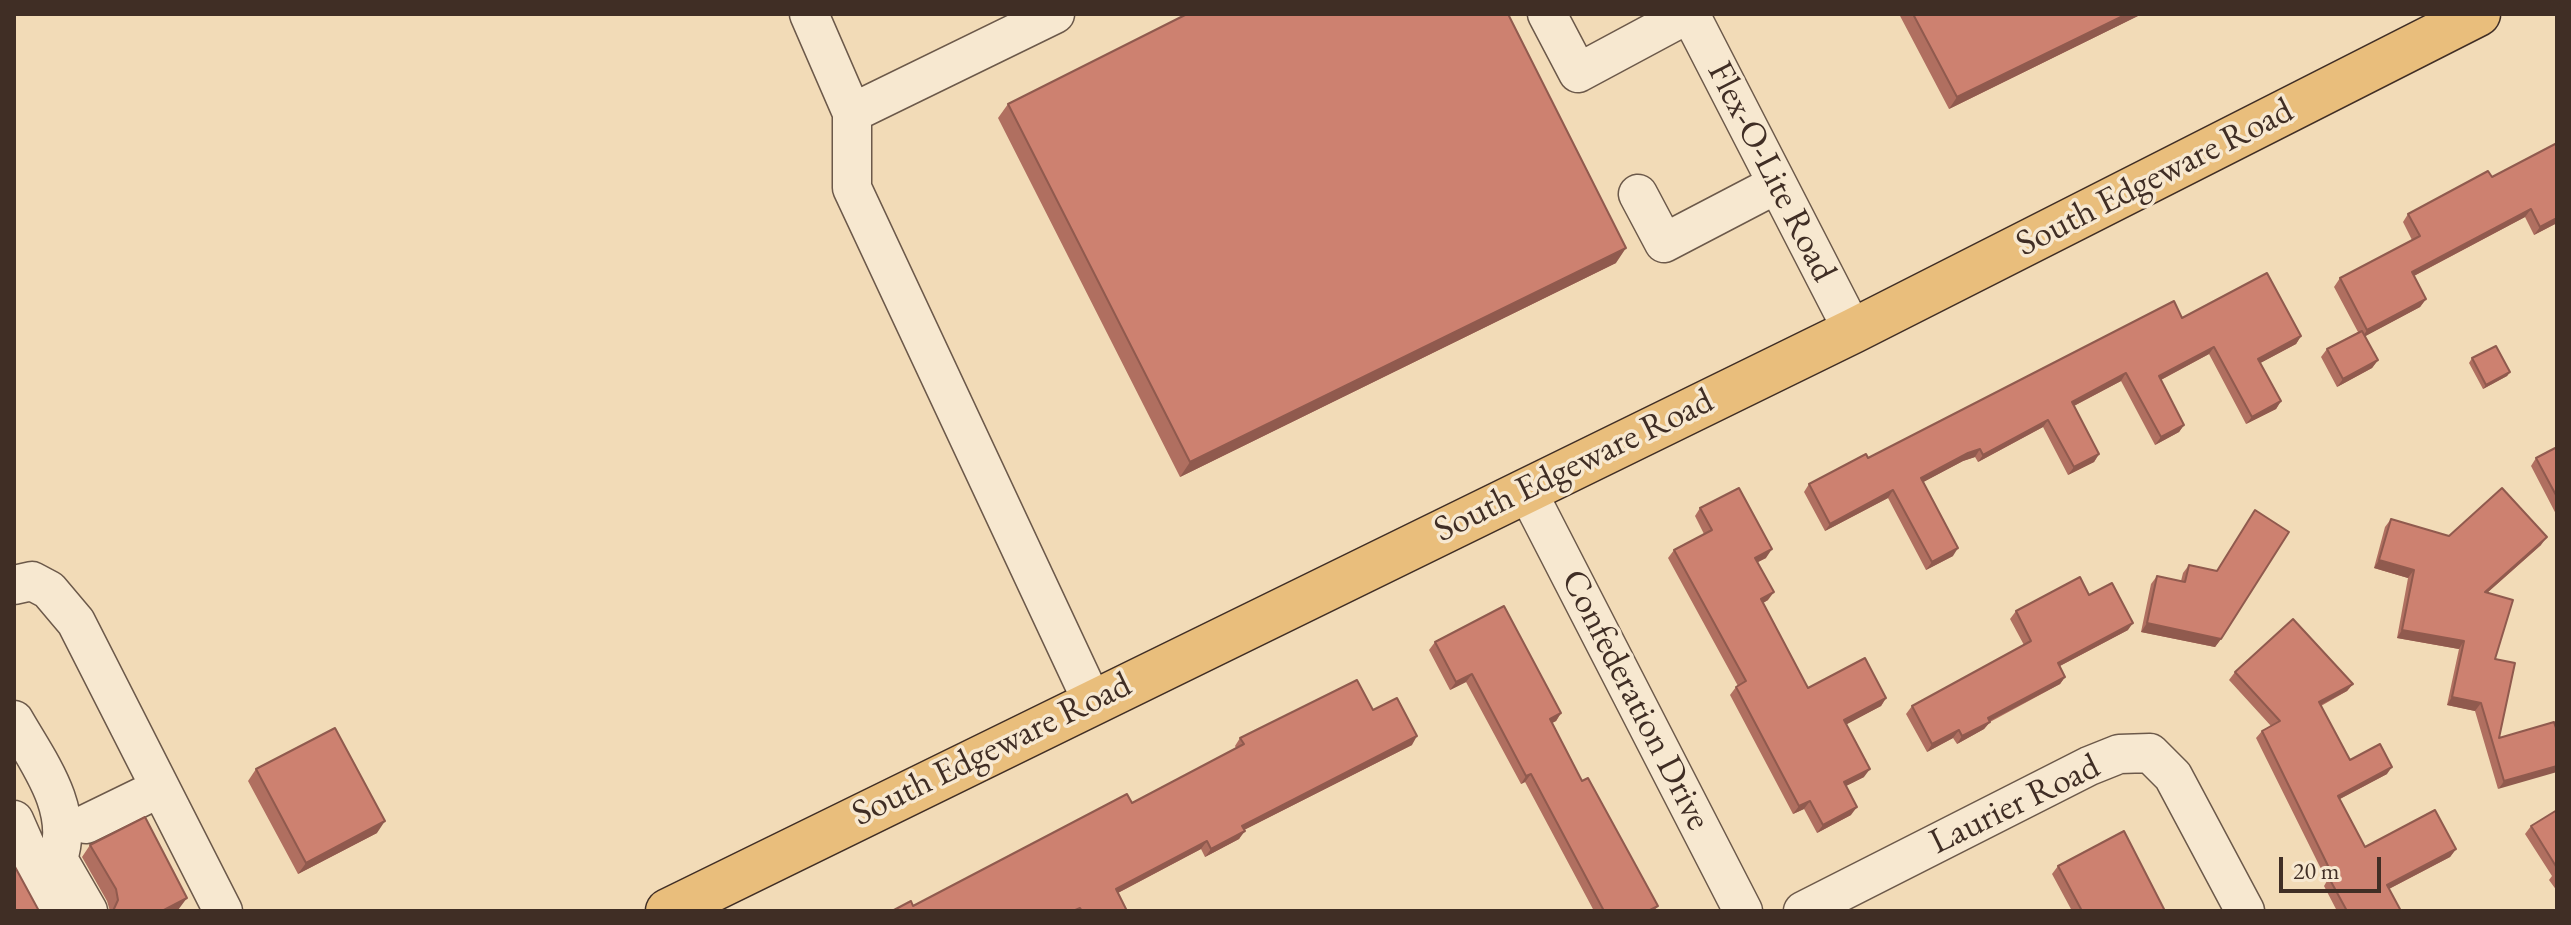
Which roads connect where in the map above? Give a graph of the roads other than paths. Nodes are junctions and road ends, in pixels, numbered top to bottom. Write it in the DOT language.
graph roads {
  1 [pos="809,14"];
  2 [pos="1055,14"];
  3 [pos="1547,14"];
  4 [pos="1689,14"];
  5 [pos="2478,14"];
  6 [pos="852,113"];
  7 [pos="1777,184"];
  8 [pos="1638,194"];
  9 [pos="1853,331"];
  10 [pos="1526,489"];
  11 [pos="14,585"];
  12 [pos="1092,701"];
  13 [pos="14,720"];
  14 [pos="160,788"];
  15 [pos="14,820"];
  16 [pos="86,824"];
  17 [pos="54,911"];
  18 [pos="88,911"];
  19 [pos="223,911"];
  20 [pos="668,911"];
  21 [pos="1743,911"];
  22 [pos="1803,911"];
  23 [pos="2245,911"];
  1 -- 6 [label="street"];
  2 -- 6 [label="street"];
  3 -- 4 [label="street"];
  4 -- 7 [label="street, Flex-O-Lite Road"];
  5 -- 9 [label="main road, South Edgeware Road"];
  6 -- 12 [label="street"];
  7 -- 8 [label="street"];
  7 -- 9 [label="street, Flex-O-Lite Road"];
  9 -- 10 [label="main road, South Edgeware Road"];
  10 -- 12 [label="main road, South Edgeware Road"];
  10 -- 21 [label="street, Confederation Drive"];
  11 -- 14 [label="street"];
  12 -- 20 [label="main road, South Edgeware Road"];
  13 -- 18 [label="street"];
  14 -- 16 [label="street"];
  14 -- 19 [label="street"];
  15 -- 17 [label="street"];
  22 -- 23 [label="street, Laurier Road"];
}
